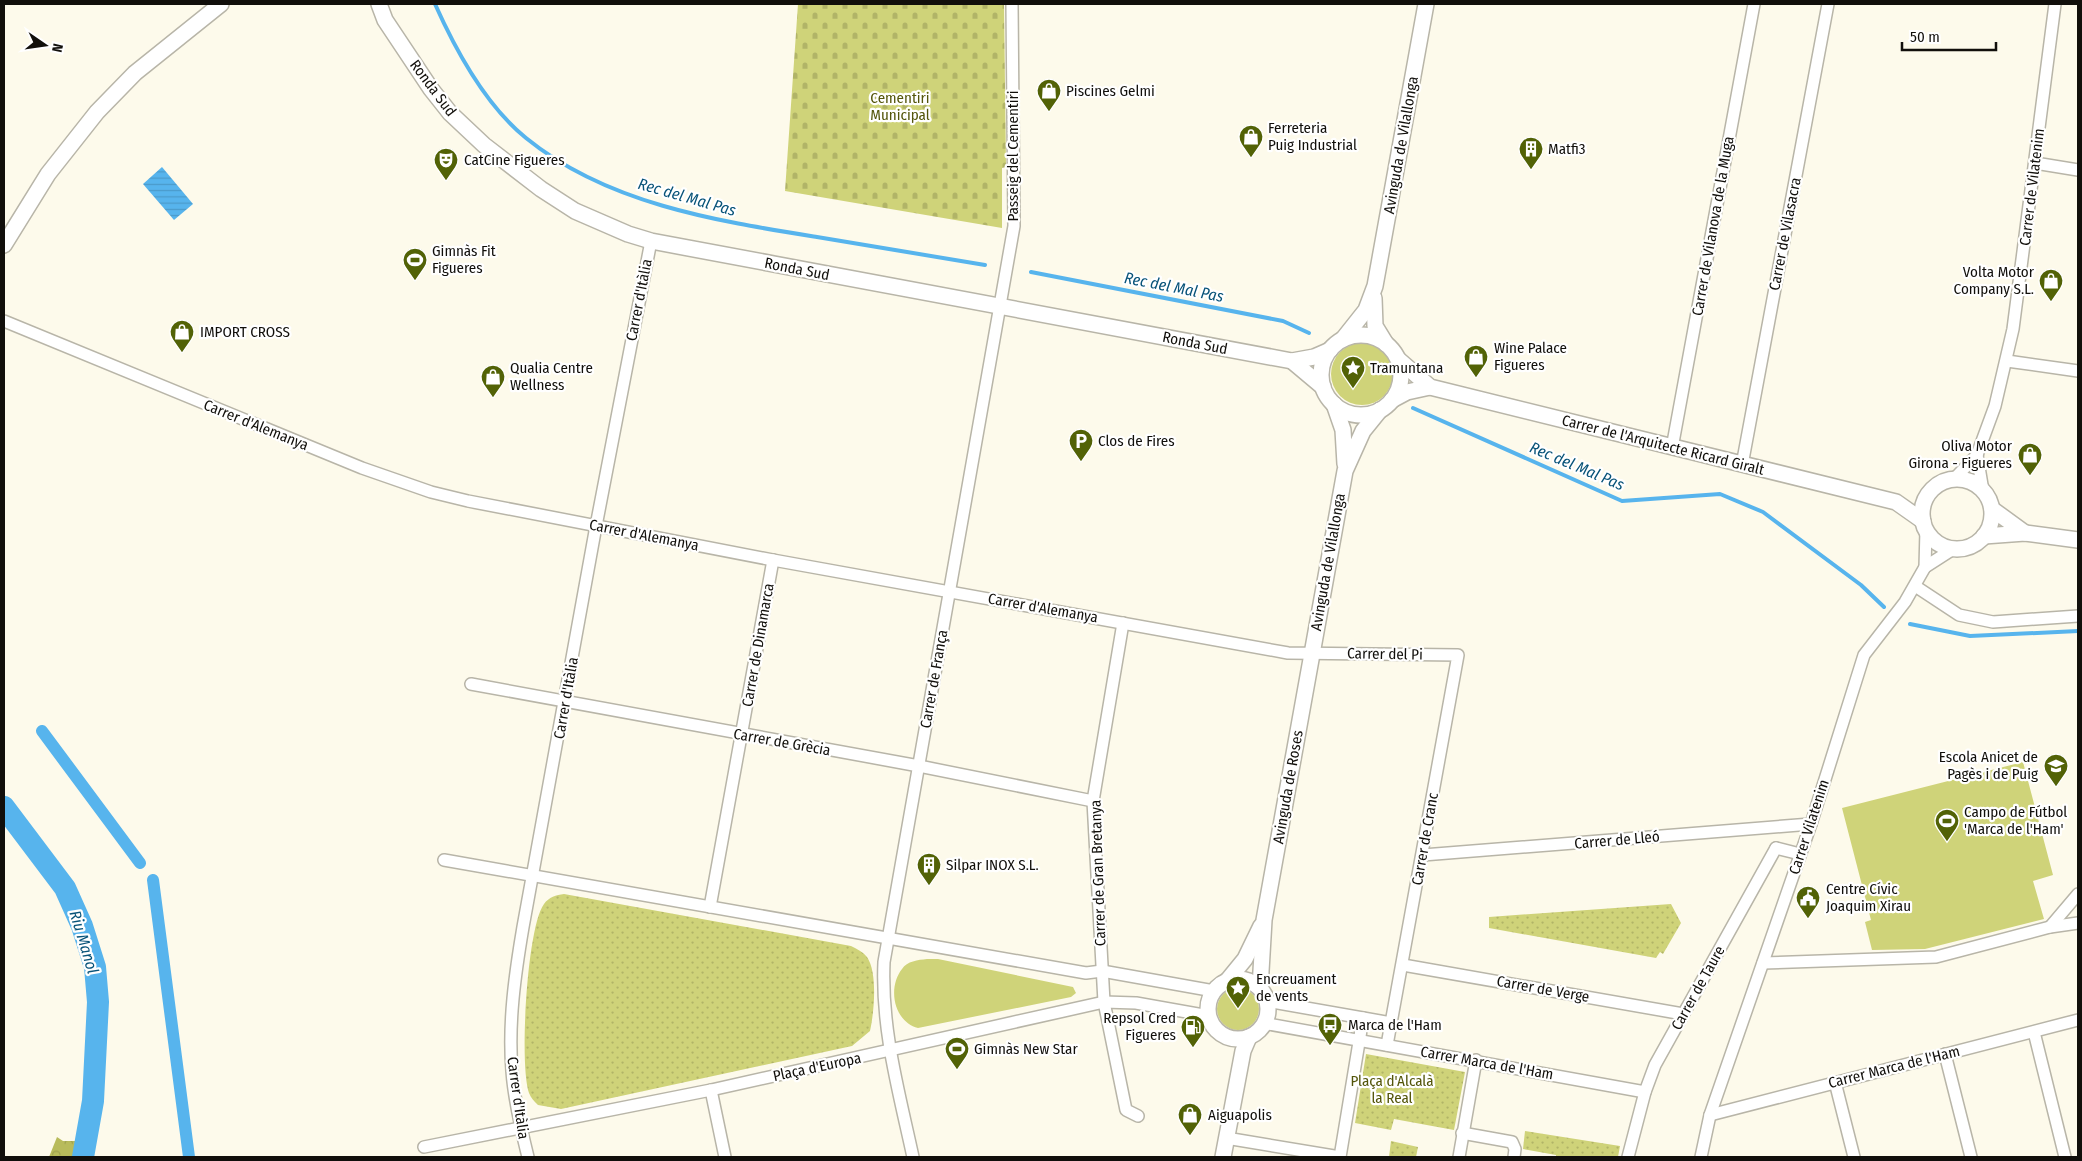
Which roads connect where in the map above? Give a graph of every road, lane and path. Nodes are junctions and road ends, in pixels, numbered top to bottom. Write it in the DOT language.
graph roads {
  1 [pos="221,4"];
  2 [pos="369,4"];
  3 [pos="379,4"];
  4 [pos="1012,4"];
  5 [pos="1426,4"];
  6 [pos="1754,4"];
  7 [pos="1828,4"];
  8 [pos="2055,4"];
  9 [pos="385,20"];
  10 [pos="2035,163"];
  11 [pos="2078,170"];
  12 [pos="651,241"];
  13 [pos="4,245"];
  14 [pos="1375,286"];
  15 [pos="1001,307"];
  16 [pos="4,320"];
  17 [pos="1343,339"];
  18 [pos="1386,344"];
  19 [pos="1330,350"];
  20 [pos="1398,360"];
  21 [pos="1292,361"];
  22 [pos="2007,361"];
  23 [pos="2078,371"];
  24 [pos="1323,387"];
  25 [pos="1430,387"];
  26 [pos="1392,400"];
  27 [pos="1334,404"];
  28 [pos="1380,410"];
  29 [pos="1672,448"];
  30 [pos="1978,455"];
  31 [pos="1742,465"];
  32 [pos="1345,471"];
  33 [pos="1954,479"];
  34 [pos="1983,491"];
  35 [pos="1929,494"];
  36 [pos="1896,502"];
  37 [pos="1992,509"];
  38 [pos="596,526"];
  39 [pos="1925,526"];
  40 [pos="2025,533"];
  41 [pos="1984,536"];
  42 [pos="2078,540"];
  43 [pos="1953,549"];
  44 [pos="773,560"];
  45 [pos="1926,568"];
  46 [pos="1915,586"];
  47 [pos="950,592"];
  48 [pos="2078,616"];
  49 [pos="1123,624"];
  50 [pos="1312,653"];
  51 [pos="1458,655"];
  52 [pos="471,684"];
  53 [pos="565,702"];
  54 [pos="742,734"];
  55 [pos="919,766"];
  56 [pos="1093,801"];
  57 [pos="1811,824"];
  58 [pos="1773,828"];
  59 [pos="1776,848"];
  60 [pos="1800,854"];
  61 [pos="1422,855"];
  62 [pos="444,860"];
  63 [pos="533,875"];
  64 [pos="2078,894"];
  65 [pos="710,907"];
  66 [pos="1264,920"];
  67 [pos="2078,923"];
  68 [pos="2050,927"];
  69 [pos="887,938"];
  70 [pos="1763,963"];
  71 [pos="1403,964"];
  72 [pos="1102,971"];
  73 [pos="1226,981"];
  74 [pos="1214,991"];
  75 [pos="1263,994"];
  76 [pos="1104,1002"];
  77 [pos="1683,1014"];
  78 [pos="1209,1016"];
  79 [pos="1363,1018"];
  80 [pos="2078,1020"];
  81 [pos="1263,1023"];
  82 [pos="1391,1023"];
  83 [pos="2034,1032"];
  84 [pos="1226,1036"];
  85 [pos="1249,1037"];
  86 [pos="1360,1040"];
  87 [pos="1388,1045"];
  88 [pos="890,1051"];
  89 [pos="1945,1054"];
  90 [pos="1476,1060"];
  91 [pos="1835,1082"];
  92 [pos="1236,1084"];
  93 [pos="711,1090"];
  94 [pos="1645,1092"];
  95 [pos="1710,1114"];
  96 [pos="1138,1116"];
  97 [pos="521,1128"];
  98 [pos="1462,1133"];
  99 [pos="1226,1138"];
  100 [pos="424,1147"];
  101 [pos="528,1157"];
  102 [pos="725,1157"];
  103 [pos="913,1157"];
  104 [pos="1223,1157"];
  105 [pos="1340,1157"];
  106 [pos="1459,1157"];
  107 [pos="1514,1157"];
  108 [pos="1628,1157"];
  109 [pos="1701,1157"];
  110 [pos="1854,1157"];
  111 [pos="1971,1157"];
  112 [pos="2065,1157"];
  1 -- 13 [label="main road"];
  2 -- 9 [label="main road, Ronda Sud"];
  3 -- 9 [label="main road, Ronda Sud"];
  4 -- 15 [label="street, Passeig del Cementiri"];
  5 -- 14 [label="main road, Avinguda de Vilallonga"];
  6 -- 29 [label="street, Carrer de Vilanova de la Muga"];
  7 -- 31 [label="street, Carrer de Vilasacra"];
  8 -- 10 [label="street, Carrer de Vilatenim"];
  9 -- 12 [label="main road, Ronda Sud"];
  10 -- 11 [label="street"];
  10 -- 22 [label="street, Carrer de Vilatenim"];
  12 -- 15 [label="main road, Ronda Sud"];
  12 -- 38 [label="street, Carrer d'Itàlia"];
  14 -- 17 [label="main road, Avinguda de Vilallonga"];
  14 -- 18 [label="main road, Avinguda de Vilallonga"];
  15 -- 21 [label="main road, Ronda Sud"];
  15 -- 47 [label="street, Carrer de França"];
  16 -- 38 [label="street, Carrer d'Alemanya"];
  17 -- 18 [label="main road"];
  17 -- 19 [label="main road"];
  18 -- 20 [label="main road"];
  19 -- 21 [label="main road, Ronda Sud"];
  19 -- 24 [label="main road"];
  20 -- 25 [label="main road, Carrer de l'Arquitecte Ricard Giralt"];
  20 -- 26 [label="main road"];
  21 -- 24 [label="main road, Ronda Sud"];
  22 -- 23 [label="street"];
  22 -- 30 [label="street, Carrer de Vilatenim"];
  24 -- 27 [label="main road"];
  25 -- 26 [label="main road, Carrer de l'Arquitecte Ricard Giralt"];
  25 -- 29 [label="main road, Carrer de l'Arquitecte Ricard Giralt"];
  26 -- 28 [label="main road"];
  27 -- 28 [label="main road"];
  27 -- 32 [label="main road, Avinguda de Vilallonga"];
  28 -- 32 [label="main road, Avinguda de Vilallonga"];
  29 -- 31 [label="main road, Carrer de l'Arquitecte Ricard Giralt"];
  30 -- 33 [label="street, Carrer de Vilatenim"];
  30 -- 34 [label="street, Carrer de Vilatenim"];
  31 -- 36 [label="main road, Carrer de l'Arquitecte Ricard Giralt"];
  32 -- 50 [label="main road, Avinguda de Vilallonga"];
  33 -- 34 [label="main road"];
  33 -- 35 [label="main road"];
  34 -- 37 [label="main road"];
  35 -- 36 [label="main road, Carrer de l'Arquitecte Ricard Giralt"];
  35 -- 39 [label="main road"];
  36 -- 39 [label="main road, Carrer de l'Arquitecte Ricard Giralt"];
  37 -- 40 [label="main road"];
  37 -- 41 [label="main road"];
  38 -- 44 [label="street, Carrer d'Alemanya"];
  38 -- 53 [label="street, Carrer d'Itàlia"];
  39 -- 43 [label="main road"];
  39 -- 45 [label="street"];
  40 -- 41 [label="main road"];
  40 -- 42 [label="main road"];
  41 -- 43 [label="main road"];
  43 -- 45 [label="street, Carrer Vilatenim"];
  44 -- 47 [label="street, Carrer d'Alemanya"];
  44 -- 54 [label="street, Carrer de Dinamarca"];
  45 -- 46 [label="street, Carrer Vilatenim"];
  46 -- 48 [label="street"];
  46 -- 57 [label="street, Carrer Vilatenim"];
  47 -- 49 [label="street, Carrer d'Alemanya"];
  47 -- 55 [label="street, Carrer de França"];
  49 -- 50 [label="street, Carrer d'Alemanya"];
  49 -- 56 [label="street, Carrer de Gran Bretanya"];
  50 -- 51 [label="street, Carrer del Pi"];
  50 -- 66 [label="main road, Avinguda de Roses"];
  51 -- 61 [label="street, Carrer de Cranc"];
  52 -- 53 [label="street, Carrer de Grècia"];
  53 -- 54 [label="street, Carrer de Grècia"];
  53 -- 63 [label="street, Carrer d'Itàlia"];
  54 -- 55 [label="street, Carrer de Grècia"];
  54 -- 65 [label="street, Carrer de Dinamarca"];
  55 -- 56 [label="street, Carrer de Grècia"];
  55 -- 69 [label="street, Carrer de França"];
  56 -- 72 [label="street, Carrer de Gran Bretanya"];
  57 -- 58 [label="street, Carrer de Lleó"];
  57 -- 60 [label="street, Carrer Vilatenim"];
  58 -- 59 [label="street"];
  58 -- 61 [label="street, Carrer de Lleó"];
  59 -- 60 [label="street"];
  59 -- 77 [label="street, Carrer de Taure"];
  60 -- 70 [label="street, Carrer Vilatenim"];
  61 -- 71 [label="street, Carrer de Cranc"];
  62 -- 63 [label="street"];
  63 -- 65 [label="street"];
  63 -- 97 [label="street, Carrer d'Itàlia"];
  64 -- 68 [label="street"];
  65 -- 69 [label="street"];
  66 -- 73 [label="main road, Avinguda de Roses"];
  66 -- 75 [label="main road, Avinguda de Roses"];
  67 -- 68 [label="street"];
  68 -- 70 [label="street"];
  69 -- 72 [label="street"];
  69 -- 88 [label="street, Carrer de França"];
  70 -- 95 [label="street, Carrer Vilatenim"];
  71 -- 77 [label="street, Carrer de Verge"];
  71 -- 82 [label="street, Carrer de Cranc"];
  72 -- 74 [label="street"];
  72 -- 76 [label="street, Carrer de Gran Bretanya"];
  73 -- 74 [label="main road"];
  73 -- 75 [label="main road"];
  74 -- 78 [label="main road"];
  75 -- 79 [label="street"];
  75 -- 81 [label="main road"];
  76 -- 78 [label="street, Plaça d'Europa"];
  76 -- 88 [label="street, Plaça d'Europa"];
  76 -- 96 [label="street, Carrer de Gran Bretanya"];
  77 -- 94 [label="street, Carrer de Taure"];
  78 -- 84 [label="main road"];
  79 -- 82 [label="street"];
  79 -- 86 [label="street"];
  80 -- 83 [label="street, Carrer Marca de l'Ham"];
  81 -- 85 [label="main road"];
  81 -- 86 [label="street, Carrer Marca de l'Ham"];
  82 -- 87 [label="street"];
  83 -- 89 [label="street, Carrer Marca de l'Ham"];
  83 -- 112 [label="street"];
  84 -- 85 [label="main road"];
  84 -- 92 [label="main road"];
  85 -- 92 [label="main road"];
  86 -- 87 [label="street, Carrer Marca de l'Ham"];
  86 -- 105 [label="street"];
  87 -- 90 [label="street, Carrer Marca de l'Ham"];
  88 -- 93 [label="street, Plaça d'Europa"];
  88 -- 103 [label="street, Carrer de França"];
  89 -- 91 [label="street, Carrer Marca de l'Ham"];
  89 -- 111 [label="street"];
  90 -- 94 [label="street, Carrer Marca de l'Ham"];
  90 -- 98 [label="street"];
  91 -- 95 [label="street, Carrer Marca de l'Ham"];
  91 -- 110 [label="street"];
  92 -- 99 [label="main road"];
  93 -- 97 [label="street, Plaça d'Europa"];
  93 -- 102 [label="street"];
  94 -- 108 [label="street, Carrer de Taure"];
  95 -- 109 [label="street, Carrer Vilatenim"];
  97 -- 100 [label="street, Plaça d'Europa"];
  97 -- 101 [label="street, Carrer d'Itàlia"];
  98 -- 106 [label="street"];
  98 -- 107 [label="street"];
  99 -- 104 [label="main road"];
  99 -- 105 [label="street"];
}
